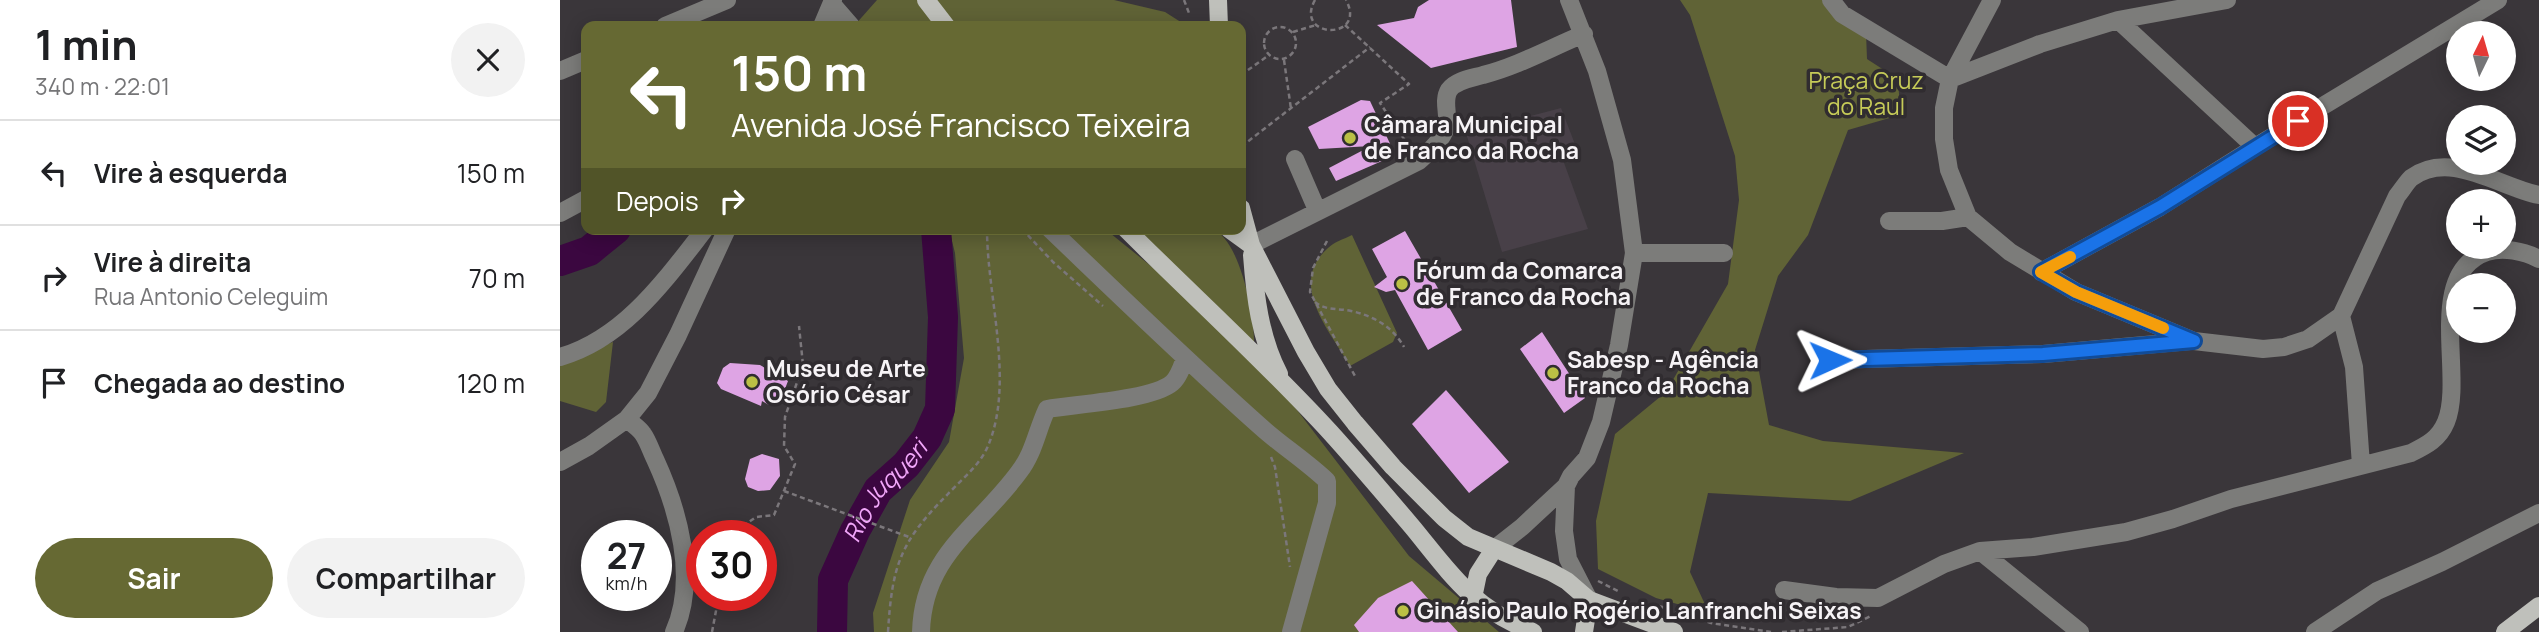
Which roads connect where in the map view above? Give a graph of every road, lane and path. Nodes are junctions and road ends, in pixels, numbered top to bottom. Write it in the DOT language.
graph roads {
  1 [pos="727,0"];
  2 [pos="926,0"];
  3 [pos="1184,0"];
  4 [pos="1218,0"];
  5 [pos="1315,0"];
  6 [pos="1346,0"];
  7 [pos="1569,0"];
  8 [pos="1831,0"];
  9 [pos="1993,0"];
  10 [pos="2227,0"];
  11 [pos="2498,0"];
  12 [pos="832,2"];
  13 [pos="1189,13"];
  14 [pos="2118,20"];
  15 [pos="677,21"];
  16 [pos="824,21"];
  17 [pos="847,21"];
  18 [pos="942,21"];
  19 [pos="1219,21"];
  20 [pos="1345,24"];
  21 [pos="1317,25"];
  22 [pos="1293,32"];
  23 [pos="1584,34"];
  24 [pos="1370,47"];
  25 [pos="1269,55"];
  26 [pos="1284,59"];
  27 [pos="581,62"];
  28 [pos="560,71"];
  29 [pos="1246,71"];
  30 [pos="1950,79"];
  31 [pos="1291,109"];
  32 [pos="1246,143"];
  33 [pos="2255,147"];
  34 [pos="1295,159"];
  35 [pos="1419,161"];
  36 [pos="2539,195"];
  37 [pos="581,202"];
  38 [pos="1317,210"];
  39 [pos="560,213"];
  40 [pos="1968,217"];
  41 [pos="1889,221"];
  42 [pos="1246,226"];
  43 [pos="700,235"];
  44 [pos="724,235"];
  45 [pos="988,235"];
  46 [pos="1027,235"];
  47 [pos="1056,235"];
  48 [pos="1132,235"];
  49 [pos="1237,235"];
  50 [pos="1327,241"];
  51 [pos="1251,245"];
  52 [pos="1634,253"];
  53 [pos="1724,253"];
  54 [pos="2539,259"];
  55 [pos="2041,272"];
  56 [pos="1312,300"];
  57 [pos="1110,311"];
  58 [pos="2341,316"];
  59 [pos="799,326"];
  60 [pos="2194,341"];
  61 [pos="1404,347"];
  62 [pos="560,357"];
  63 [pos="1185,358"];
  64 [pos="1830,360"];
  65 [pos="1356,378"];
  66 [pos="1283,383"];
  67 [pos="627,419"];
  68 [pos="1270,456"];
  69 [pos="560,462"];
  70 [pos="2361,465"];
  71 [pos="1566,486"];
  72 [pos="784,491"];
  73 [pos="2539,513"];
  74 [pos="752,520"];
  75 [pos="909,537"];
  76 [pos="1494,549"];
  77 [pos="1980,551"];
  78 [pos="1290,576"];
  79 [pos="1588,576"];
  80 [pos="1784,590"];
  81 [pos="1630,597"];
  82 [pos="1473,598"];
  83 [pos="1878,598"];
  84 [pos="1589,600"];
  85 [pos="1653,605"];
  86 [pos="2539,606"];
  87 [pos="716,611"];
  88 [pos="2539,621"];
  89 [pos="674,632"];
  90 [pos="712,632"];
  91 [pos="888,632"];
  92 [pos="922,632"];
  93 [pos="1291,632"];
  94 [pos="1533,632"];
  95 [pos="1584,632"];
  96 [pos="1674,632"];
  97 [pos="1771,632"];
  98 [pos="1782,632"];
  99 [pos="2080,632"];
  100 [pos="2315,632"];
  101 [pos="2505,632"];
  102 [pos="2522,632"];
  1 -- 15 [label="street"];
  2 -- 18 [label="main road"];
  3 -- 13 [label="path"];
  4 -- 19 [label="main road"];
  5 -- 21 [label="path"];
  6 -- 20 [label="path"];
  7 -- 23 [label="street"];
  8 -- 30 [label="street"];
  9 -- 30 [label="street"];
  10 -- 14 [label="street"];
  11 -- 33 [label="street"];
  12 -- 16 [label="street"];
  12 -- 17 [label="street"];
  14 -- 30 [label="street"];
  14 -- 33 [label="street"];
  20 -- 21 [label="path"];
  20 -- 24 [label="path"];
  21 -- 22 [label="path"];
  22 -- 25 [label="path"];
  22 -- 26 [label="path"];
  23 -- 35 [label="street"];
  23 -- 52 [label="street"];
  24 -- 31 [label="path"];
  24 -- 35 [label="path"];
  25 -- 26 [label="path"];
  25 -- 29 [label="path"];
  26 -- 31 [label="path"];
  27 -- 28 [label="street"];
  30 -- 40 [label="street"];
  31 -- 32 [label="path"];
  33 -- 55 [label="street"];
  34 -- 38 [label="street"];
  35 -- 38 [label="street"];
  36 -- 58 [label="street"];
  37 -- 39 [label="street"];
  38 -- 51 [label="street"];
  40 -- 41 [label="street"];
  40 -- 55 [label="street"];
  42 -- 51 [label="main road"];
  43 -- 62 [label="street"];
  44 -- 67 [label="street"];
  45 -- 75 [label="path"];
  46 -- 57 [label="path"];
  47 -- 63 [label="street"];
  48 -- 66 [label="main road"];
  49 -- 51 [label="main road"];
  50 -- 56 [label="path"];
  51 -- 66 [label="main road"];
  51 -- 76 [label="main road"];
  52 -- 53 [label="street"];
  52 -- 71 [label="street"];
  54 -- 70 [label="street"];
  55 -- 60 [label="street"];
  56 -- 61 [label="path"];
  56 -- 65 [label="path"];
  58 -- 60 [label="street"];
  58 -- 70 [label="street"];
  59 -- 72 [label="path"];
  60 -- 64 [label="street"];
  63 -- 92 [label="street"];
  63 -- 93 [label="street"];
  66 -- 82 [label="main road"];
  67 -- 69 [label="street"];
  67 -- 89 [label="street"];
  68 -- 78 [label="path"];
  70 -- 77 [label="street"];
  71 -- 76 [label="street"];
  71 -- 84 [label="street"];
  72 -- 74 [label="path"];
  72 -- 75 [label="path"];
  73 -- 100 [label="street"];
  75 -- 91 [label="path"];
  76 -- 82 [label="main road"];
  76 -- 84 [label="main road"];
  77 -- 83 [label="street"];
  77 -- 99 [label="street"];
  79 -- 81 [label="path"];
  80 -- 83 [label="street"];
  82 -- 94 [label="main road"];
  83 -- 98 [label="path"];
  84 -- 95 [label="main road"];
  84 -- 96 [label="main road"];
  85 -- 97 [label="path"];
  86 -- 101 [label="main road"];
  87 -- 90 [label="path"];
  88 -- 102 [label="main road"];
}
